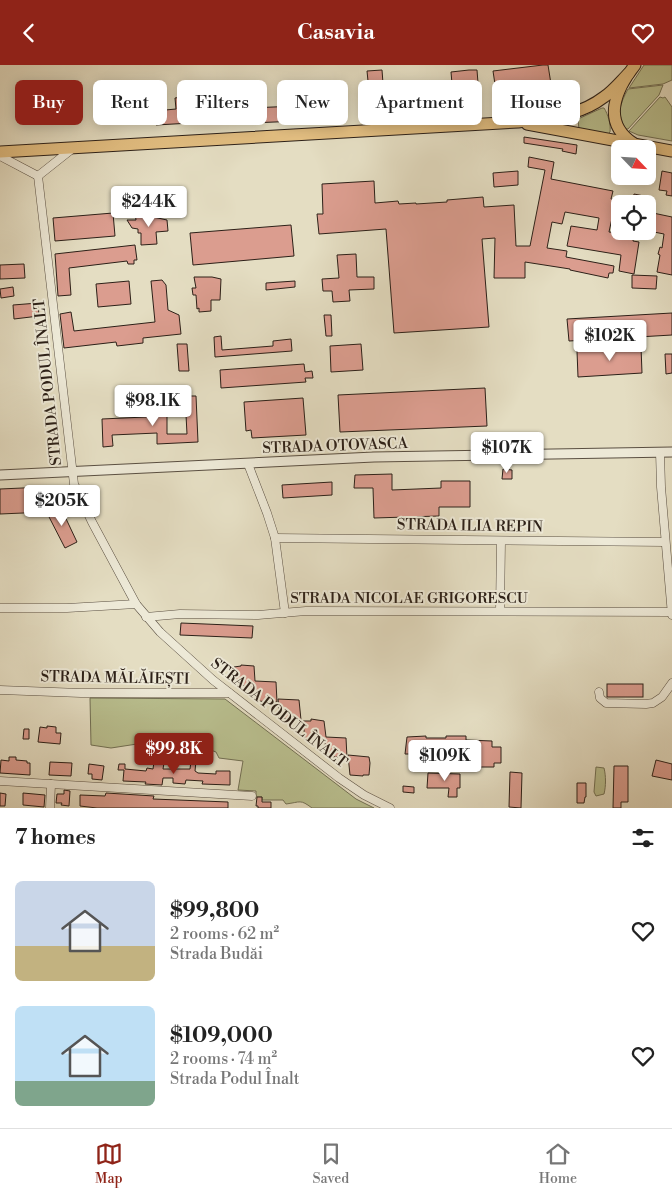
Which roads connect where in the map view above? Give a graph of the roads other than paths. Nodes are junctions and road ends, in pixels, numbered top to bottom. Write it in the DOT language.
graph roads {
  1 [pos="633,67"];
  2 [pos="580,110"];
  3 [pos="492,124"];
  4 [pos="528,125"];
  5 [pos="626,140"];
  6 [pos="611,141"];
  7 [pos="76,147"];
  8 [pos="656,148"];
  9 [pos="669,150"];
  10 [pos="0,152"];
  11 [pos="0,156"];
  12 [pos="38,175"];
  13 [pos="660,452"];
  14 [pos="672,452"];
  15 [pos="248,464"];
  16 [pos="72,472"];
  17 [pos="0,475"];
  18 [pos="275,537"];
  19 [pos="501,541"];
  20 [pos="665,541"];
  21 [pos="136,604"];
  22 [pos="0,608"];
  23 [pos="500,611"];
  24 [pos="285,613"];
  25 [pos="672,614"];
  26 [pos="146,617"];
  27 [pos="672,683"];
  28 [pos="0,690"];
  29 [pos="229,693"];
  30 [pos="599,693"];
  31 [pos="0,781"];
  32 [pos="51,784"];
  33 [pos="252,796"];
  34 [pos="50,808"];
  35 [pos="390,808"];
  1 -- 2 [label="main road"];
  1 -- 5 [label="main road"];
  3 -- 7 [label="main road"];
  4 -- 6 [label="main road"];
  7 -- 10 [label="main road"];
  7 -- 12 [label="street"];
  8 -- 9 [label="main road"];
  11 -- 12 [label="street"];
  12 -- 16 [label="street, STRADA PODUL ÎNALT"];
  13 -- 14 [label="street, STRADA OTOVASCA"];
  13 -- 15 [label="street, STRADA OTOVASCA"];
  13 -- 20 [label="street"];
  15 -- 16 [label="street, STRADA OTOVASCA"];
  15 -- 18 [label="street"];
  16 -- 17 [label="street, STRADA OTOVASCA"];
  16 -- 21 [label="street, STRADA PODUL ÎNALT"];
  18 -- 19 [label="street, STRADA ILIA REPIN"];
  18 -- 24 [label="street"];
  19 -- 20 [label="street, STRADA ILIA REPIN"];
  19 -- 23 [label="street"];
  20 -- 25 [label="street"];
  21 -- 22 [label="street"];
  21 -- 26 [label="street, STRADA PODUL ÎNALT"];
  23 -- 24 [label="street, STRADA NICOLAE GRIGORESCU"];
  23 -- 25 [label="street, STRADA NICOLAE GRIGORESCU"];
  24 -- 26 [label="street, STRADA NICOLAE GRIGORESCU"];
  26 -- 29 [label="street, STRADA PODUL ÎNALT"];
  27 -- 30 [label="street"];
  28 -- 29 [label="street, STRADA MĂLĂIEȘTI"];
  29 -- 35 [label="street, STRADA PODUL ÎNALT"];
  31 -- 32 [label="street"];
  32 -- 33 [label="street"];
  32 -- 34 [label="street"];
}
